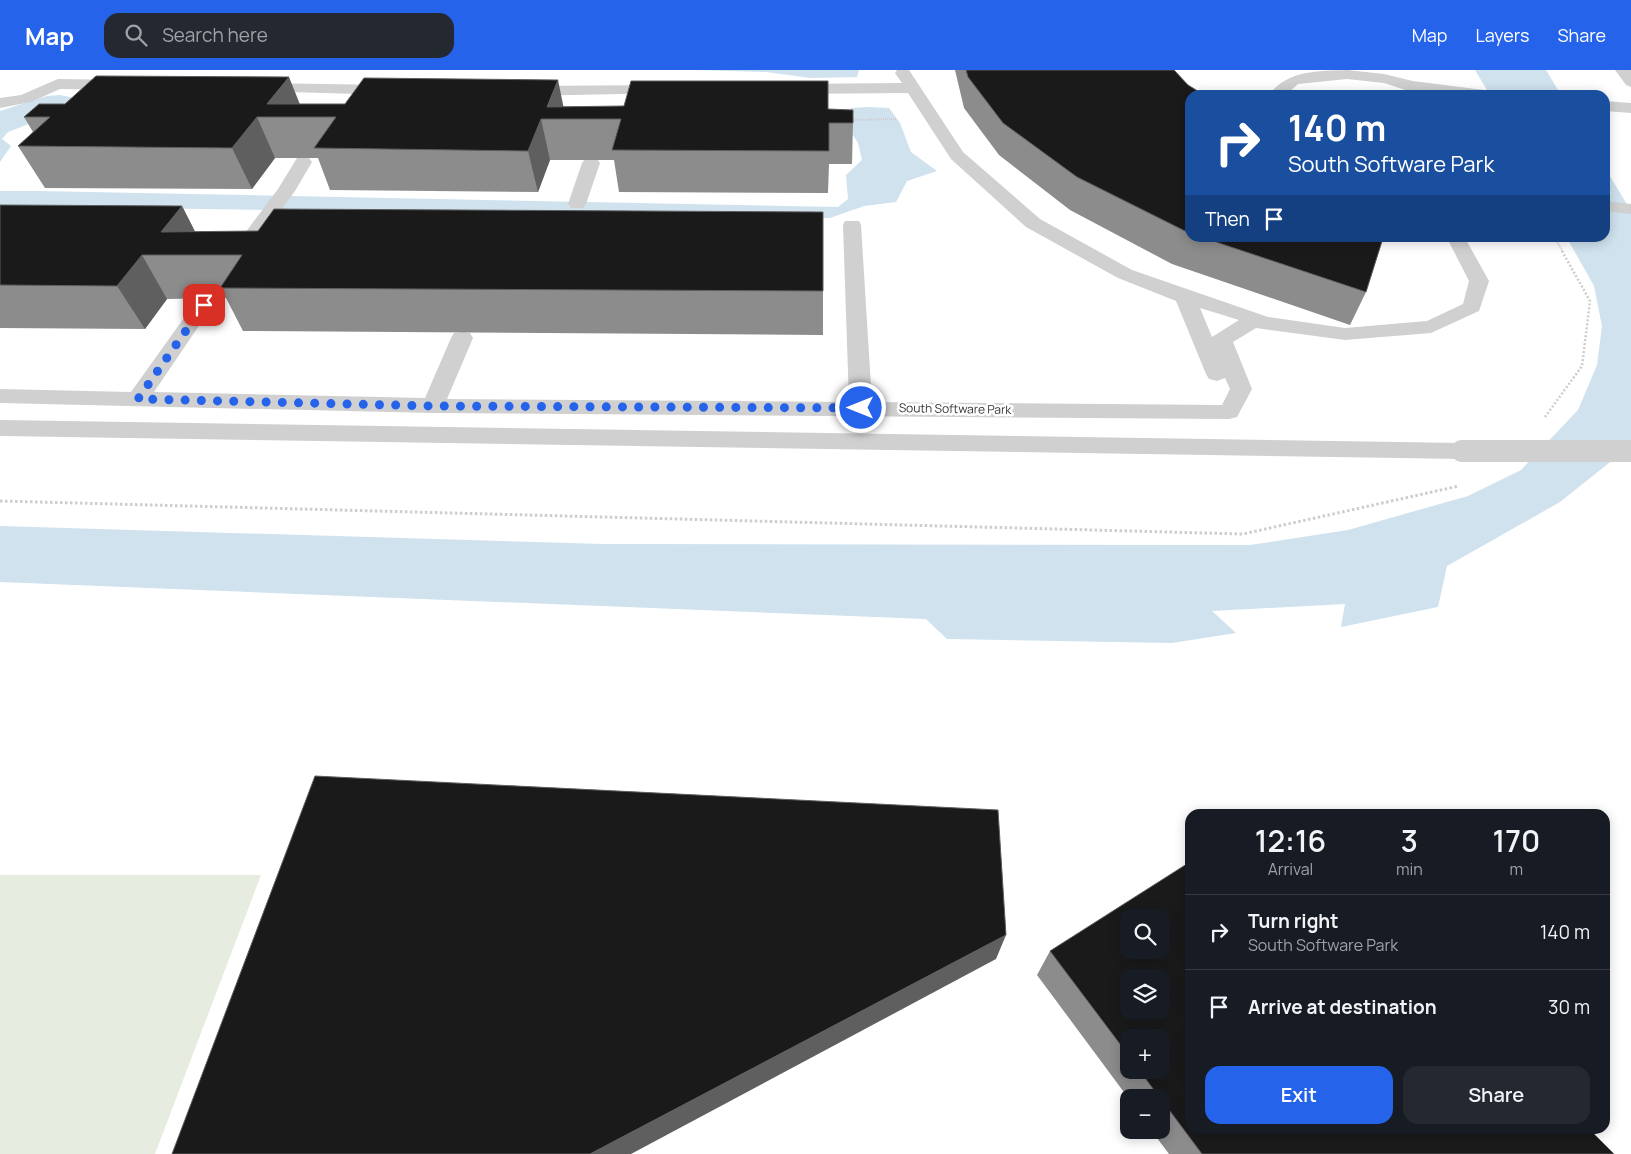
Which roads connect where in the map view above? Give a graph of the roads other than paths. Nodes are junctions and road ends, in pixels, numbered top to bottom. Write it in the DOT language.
graph roads {
  1 [pos="900,70"];
  2 [pos="1389,70"];
  3 [pos="1623,70"];
  4 [pos="368,73"];
  5 [pos="57,77"];
  6 [pos="1631,82"];
  7 [pos="1416,85"];
  8 [pos="137,86"];
  9 [pos="237,88"];
  10 [pos="912,88"];
  11 [pos="356,90"];
  12 [pos="406,90"];
  13 [pos="506,90"];
  14 [pos="685,90"];
  15 [pos="774,90"];
  16 [pos="1282,90"];
  17 [pos="1425,90"];
  18 [pos="1447,90"];
  19 [pos="616,91"];
  20 [pos="0,103"];
  21 [pos="345,104"];
  22 [pos="1610,106"];
  23 [pos="1631,108"];
  24 [pos="610,109"];
  25 [pos="303,162"];
  26 [pos="591,163"];
  27 [pos="577,204"];
  28 [pos="1610,207"];
  29 [pos="1631,210"];
  30 [pos="852,225"];
  31 [pos="1458,242"];
  32 [pos="230,267"];
  33 [pos="1185,297"];
  34 [pos="204,305"];
  35 [pos="1256,319"];
  36 [pos="462,338"];
  37 [pos="0,396"];
  38 [pos="138,399"];
  39 [pos="433,406"];
  40 [pos="861,408"];
  41 [pos="1205,412"];
  42 [pos="0,428"];
  43 [pos="1631,451"];
  1 -- 10 [label="street"];
  2 -- 7 [label="street"];
  3 -- 6 [label="street"];
  4 -- 11 [label="street"];
  5 -- 8 [label="street"];
  5 -- 20 [label="street"];
  7 -- 16 [label="street"];
  7 -- 17 [label="street"];
  7 -- 18 [label="street"];
  9 -- 11 [label="street"];
  10 -- 15 [label="street"];
  10 -- 33 [label="street"];
  11 -- 12 [label="street"];
  11 -- 21 [label="street"];
  13 -- 19 [label="street"];
  14 -- 19 [label="street"];
  19 -- 24 [label="street"];
  22 -- 23 [label="street"];
  25 -- 32 [label="street"];
  26 -- 27 [label="street"];
  28 -- 29 [label="street"];
  30 -- 40 [label="street"];
  31 -- 35 [label="street"];
  33 -- 35 [label="street"];
  33 -- 41 [label="street"];
  34 -- 38 [label="street"];
  35 -- 41 [label="street, South Software Park"];
  36 -- 39 [label="street"];
  37 -- 38 [label="street, South Software Park"];
  38 -- 39 [label="street, South Software Park"];
  39 -- 40 [label="street, South Software Park"];
  40 -- 41 [label="street, South Software Park"];
  42 -- 43 [label="street, bridge"];
}
